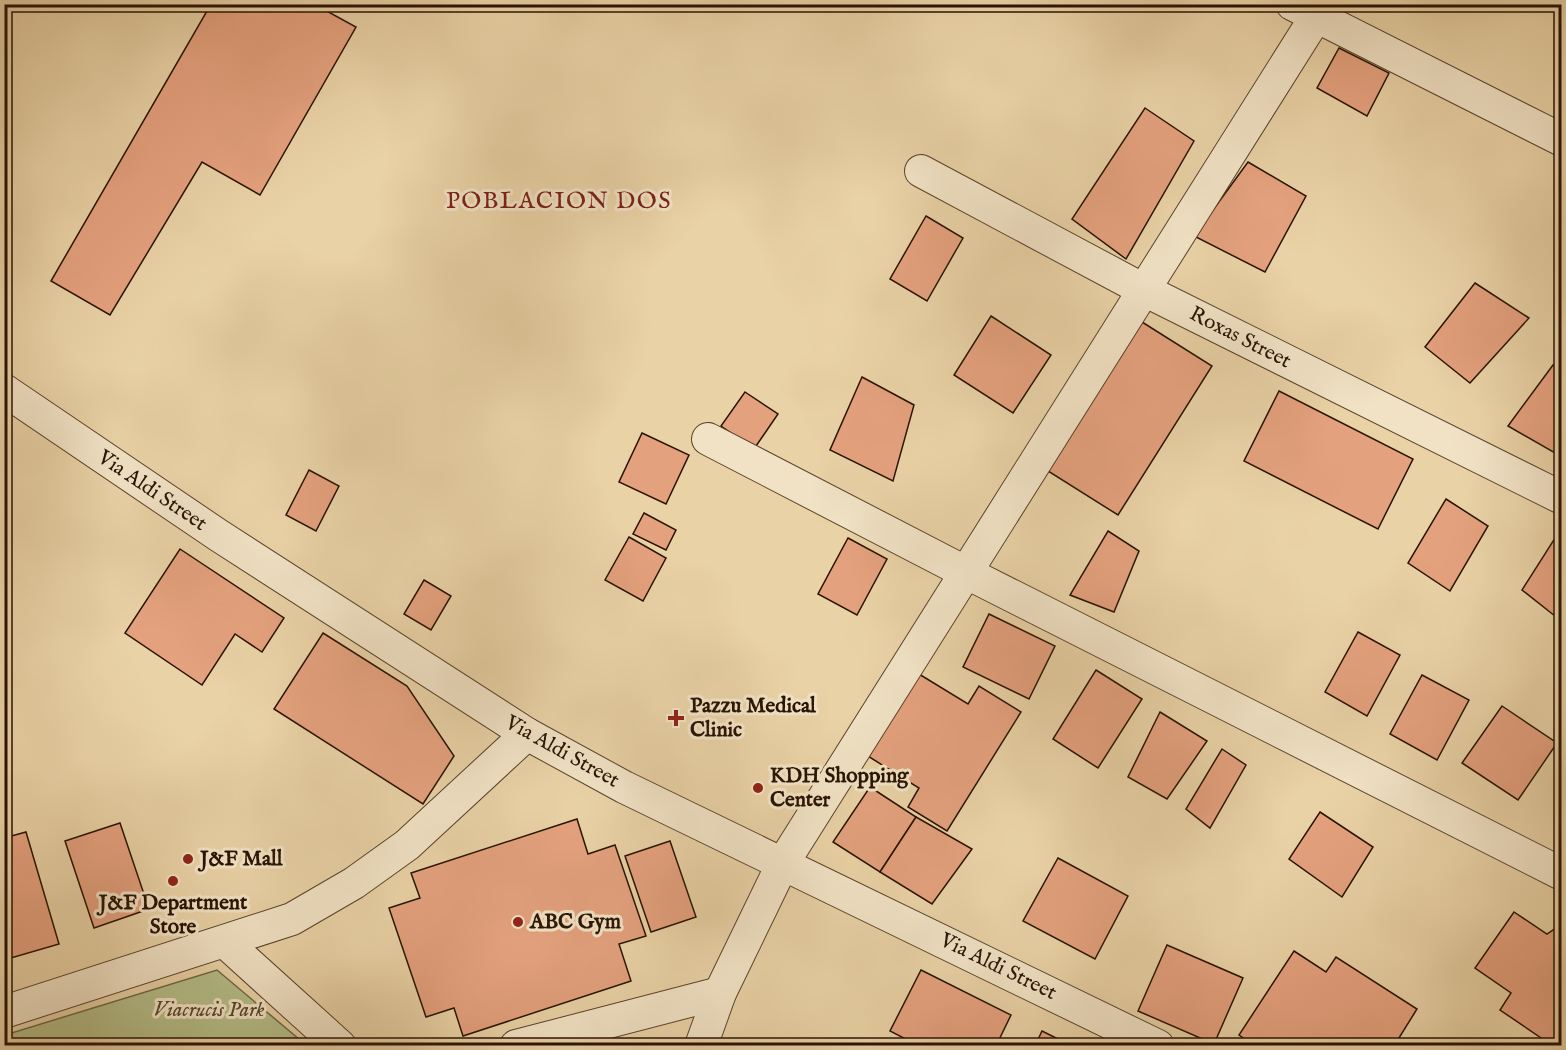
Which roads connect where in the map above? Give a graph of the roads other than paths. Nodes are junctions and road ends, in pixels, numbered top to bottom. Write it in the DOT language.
graph roads {
  1 [pos="1310,9"];
  2 [pos="1562,140"];
  3 [pos="921,171"];
  4 [pos="1142,289"];
  5 [pos="4,390"];
  6 [pos="708,439"];
  7 [pos="1562,498"];
  8 [pos="965,572"];
  9 [pos="527,734"];
  10 [pos="783,863"];
  11 [pos="1562,874"];
  12 [pos="225,942"];
  13 [pos="720,993"];
  14 [pos="4,1012"];
  15 [pos="340,1046"];
  16 [pos="516,1046"];
  17 [pos="701,1046"];
  18 [pos="1158,1046"];
  1 -- 2 [label="street"];
  1 -- 4 [label="street"];
  3 -- 4 [label="street, Roxas Street"];
  4 -- 7 [label="street, Roxas Street"];
  4 -- 8 [label="street"];
  5 -- 9 [label="street, Via Aldi Street"];
  6 -- 8 [label="street"];
  8 -- 10 [label="street"];
  8 -- 11 [label="street"];
  9 -- 10 [label="street, Via Aldi Street"];
  9 -- 12 [label="street"];
  10 -- 13 [label="street"];
  10 -- 18 [label="street, Via Aldi Street"];
  12 -- 14 [label="street"];
  12 -- 15 [label="street"];
  13 -- 16 [label="street"];
  13 -- 17 [label="street"];
}
